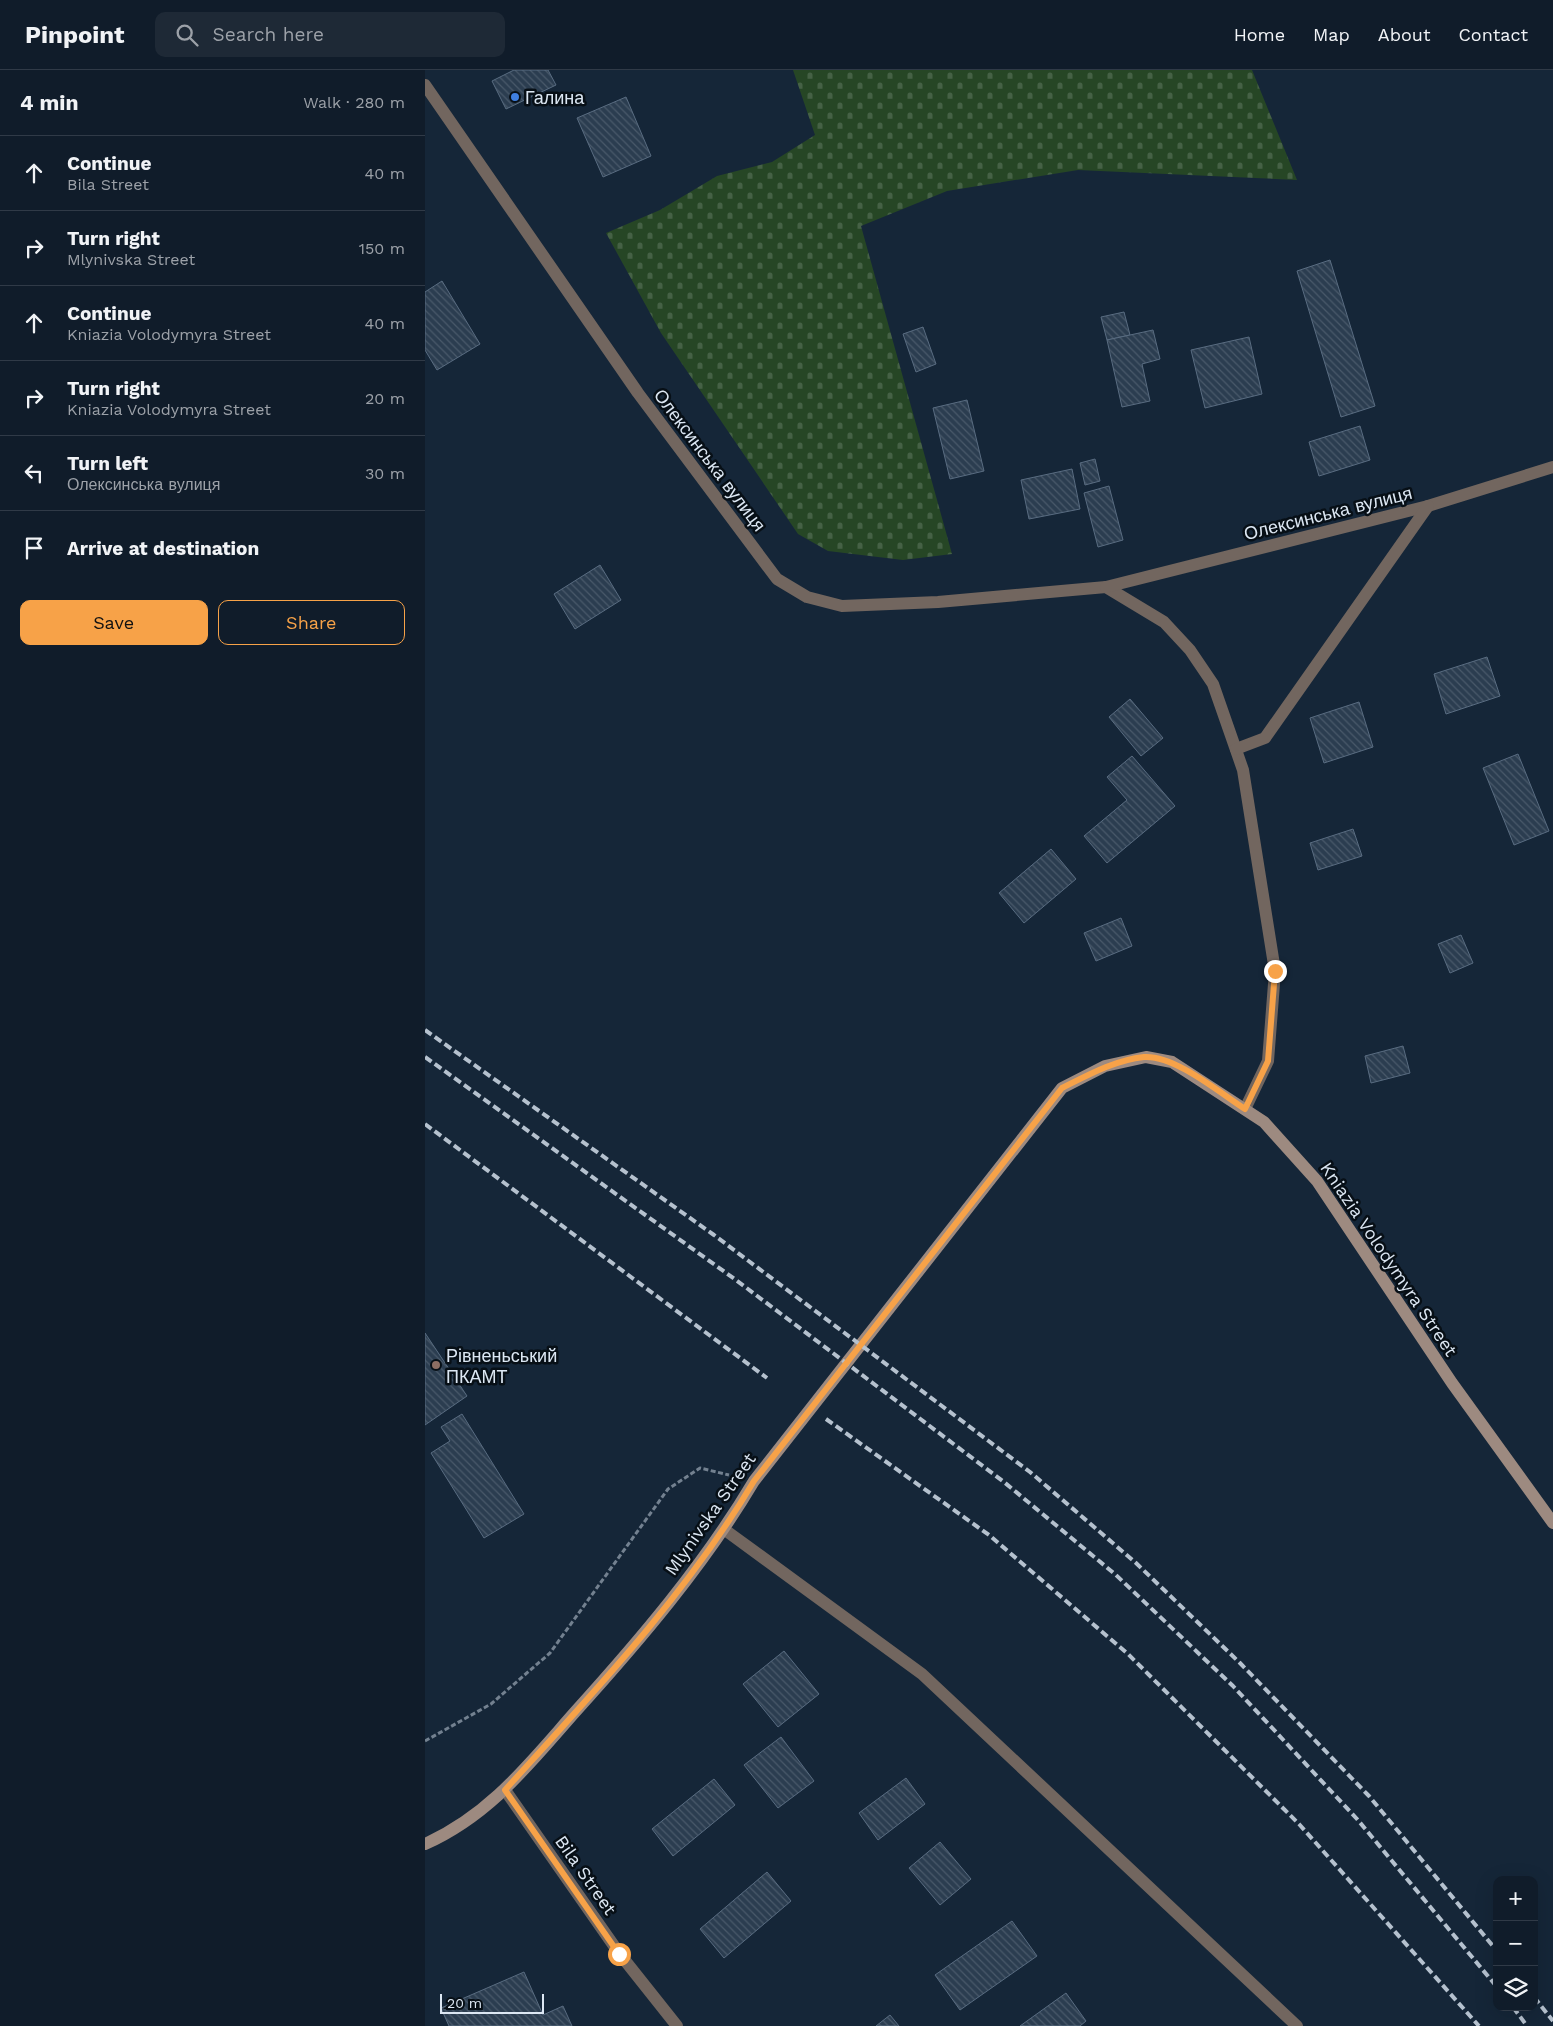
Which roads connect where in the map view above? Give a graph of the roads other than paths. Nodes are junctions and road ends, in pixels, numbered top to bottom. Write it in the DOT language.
graph roads {
  1 [pos="425,85"];
  2 [pos="1553,467"];
  3 [pos="1428,506"];
  4 [pos="1106,587"];
  5 [pos="1236,749"];
  6 [pos="1245,1109"];
  7 [pos="995,1174"];
  8 [pos="1553,1523"];
  9 [pos="725,1530"];
  10 [pos="505,1790"];
  11 [pos="425,1844"];
  12 [pos="677,2026"];
  13 [pos="1297,2026"];
  1 -- 4 [label="street, Олексинська вулиця"];
  2 -- 3 [label="street"];
  3 -- 4 [label="street, Олексинська вулиця"];
  3 -- 5 [label="street, Олексинська вулиця"];
  4 -- 5 [label="street"];
  5 -- 6 [label="street"];
  6 -- 7 [label="main road, Kniazia Volodymyra Street"];
  6 -- 8 [label="main road, Kniazia Volodymyra Street"];
  7 -- 9 [label="main road, Mlynivska Street"];
  9 -- 10 [label="main road, Mlynivska Street"];
  9 -- 13 [label="street"];
  10 -- 11 [label="main road, Mlynivska Street"];
  10 -- 12 [label="street, Bila Street"];
}
